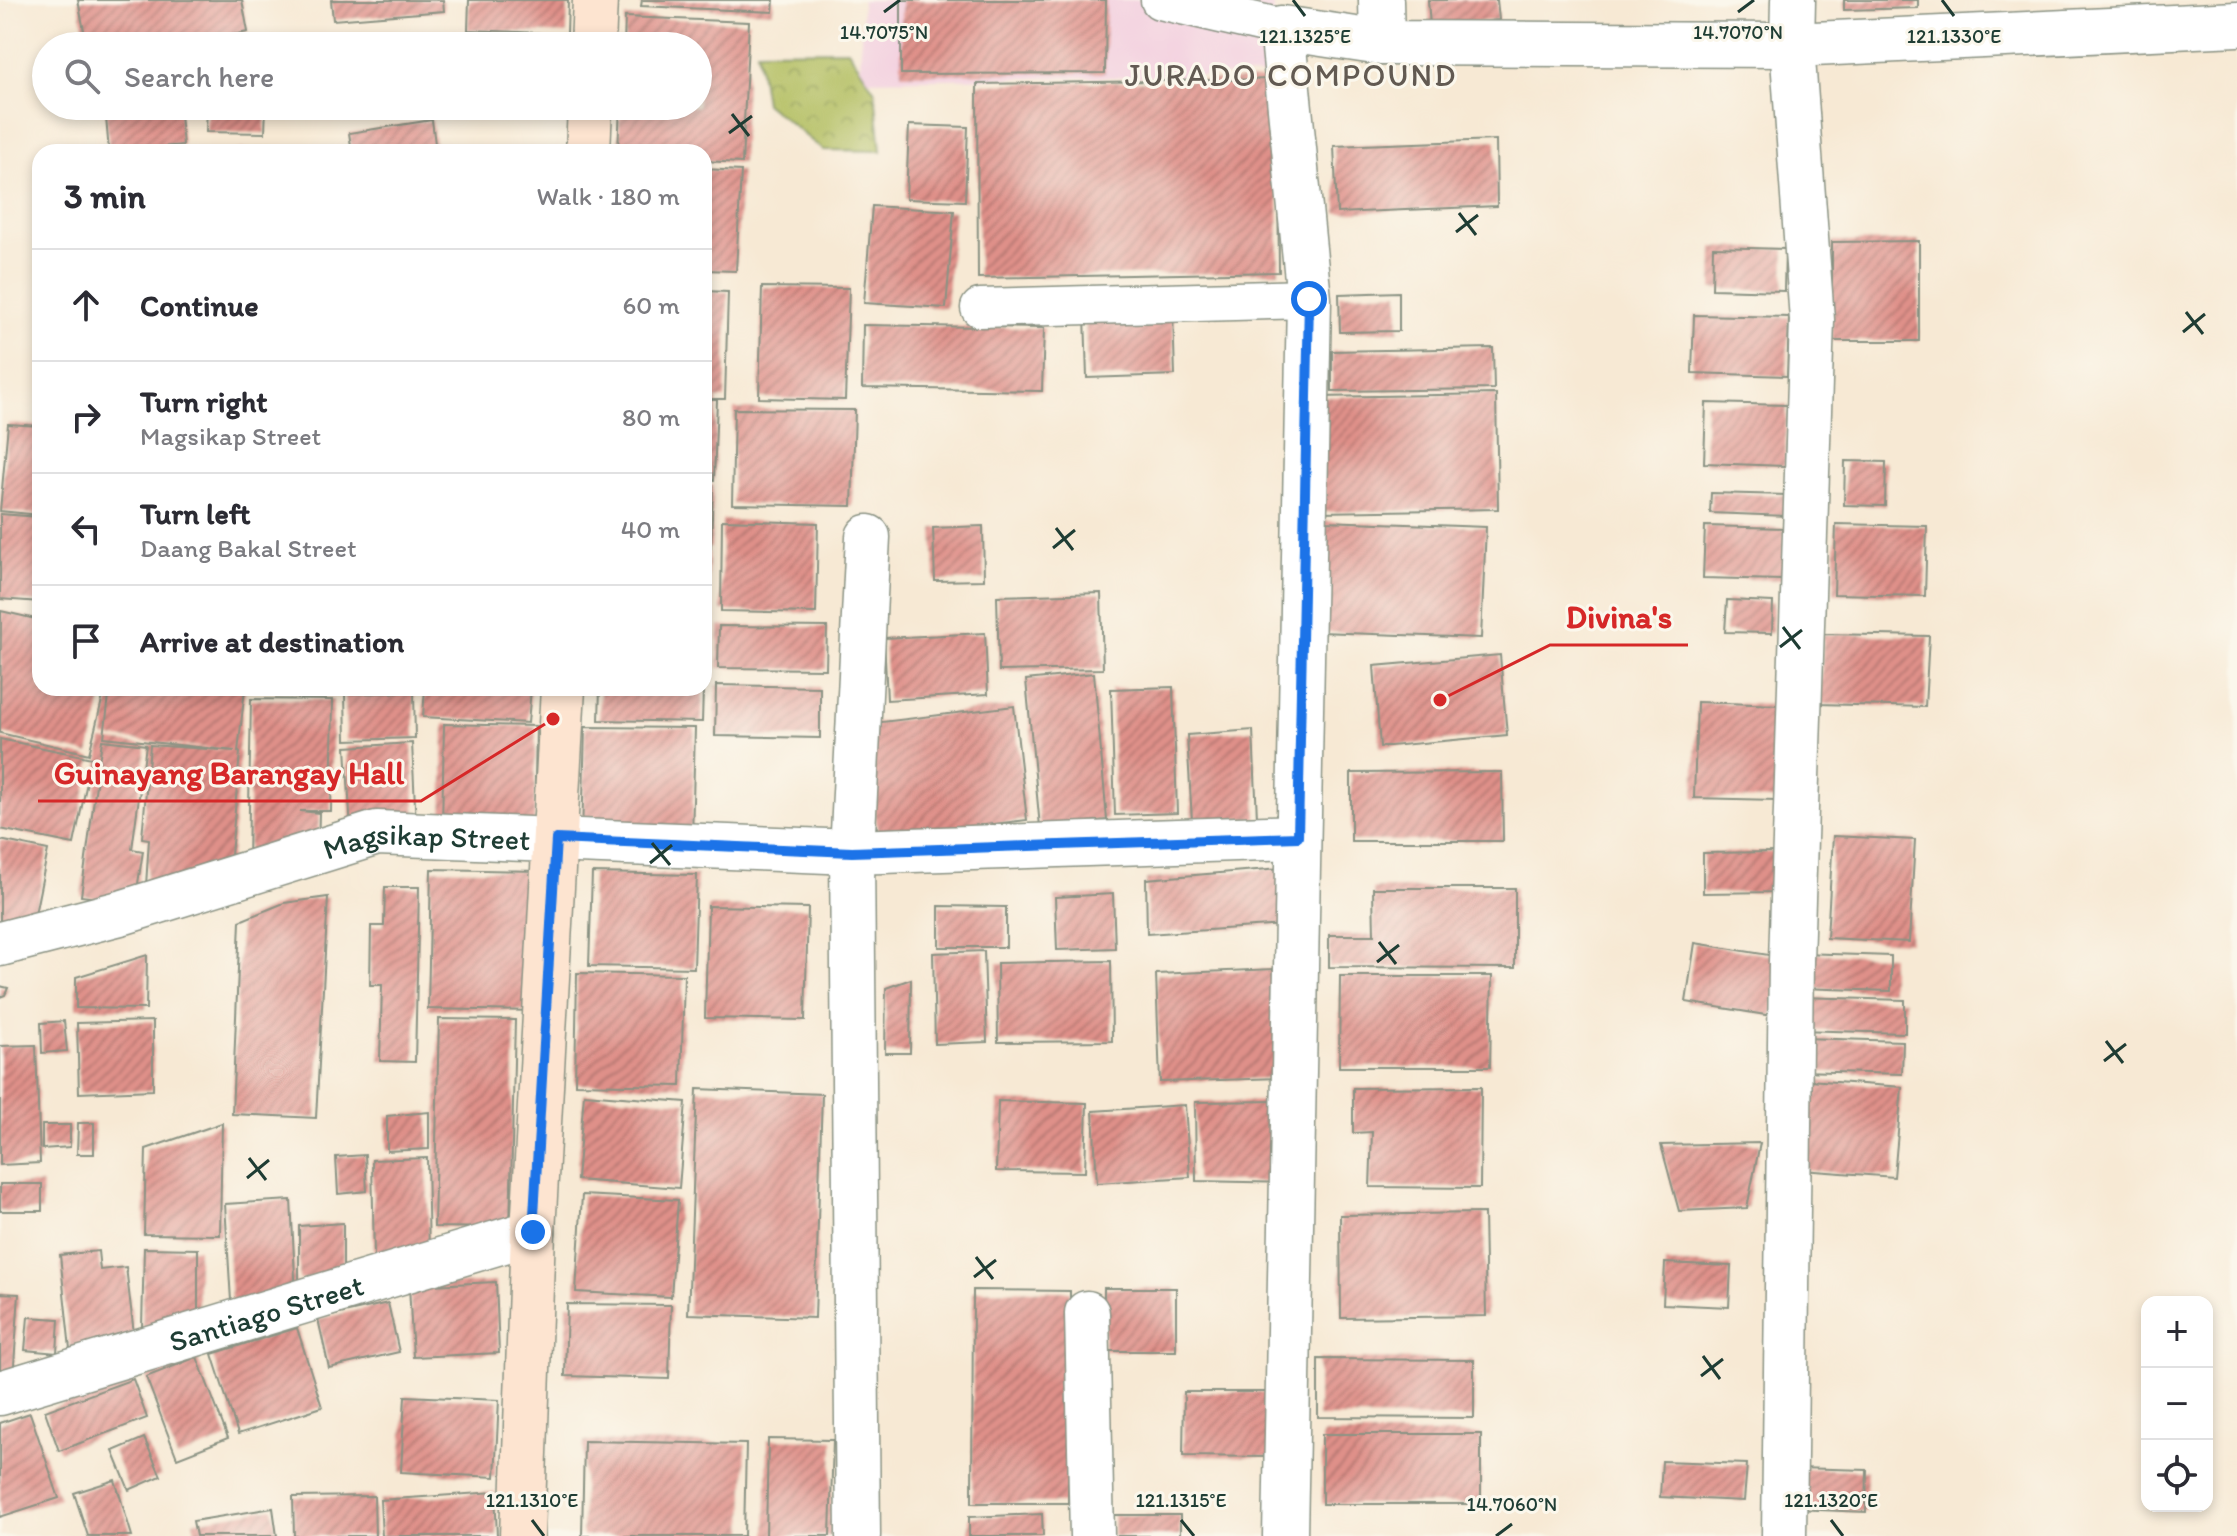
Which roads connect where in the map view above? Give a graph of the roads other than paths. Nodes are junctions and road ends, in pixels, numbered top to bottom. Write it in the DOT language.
graph roads {
  1 [pos="595,0"];
  2 [pos="1160,0"];
  3 [pos="1381,0"];
  4 [pos="1793,0"];
  5 [pos="2237,24"];
  6 [pos="1282,28"];
  7 [pos="594,32"];
  8 [pos="1382,43"];
  9 [pos="1792,45"];
  10 [pos="589,120"];
  11 [pos="588,144"];
  12 [pos="1309,299"];
  13 [pos="980,308"];
  14 [pos="868,537"];
  15 [pos="563,696"];
  16 [pos="1298,837"];
  17 [pos="556,839"];
  18 [pos="852,852"];
  19 [pos="0,944"];
  20 [pos="533,1232"];
  21 [pos="1087,1313"];
  22 [pos="0,1393"];
  23 [pos="522,1536"];
  24 [pos="858,1536"];
  25 [pos="1092,1536"];
  26 [pos="1285,1536"];
  27 [pos="1784,1536"];
  1 -- 7 [label="street"];
  2 -- 6 [label="lane"];
  3 -- 8 [label="street"];
  4 -- 9 [label="street"];
  5 -- 9 [label="street"];
  6 -- 8 [label="street"];
  6 -- 12 [label="street"];
  8 -- 9 [label="street"];
  9 -- 27 [label="street"];
  10 -- 11 [label="street"];
  12 -- 13 [label="lane"];
  12 -- 16 [label="street"];
  14 -- 18 [label="street"];
  15 -- 17 [label="street"];
  16 -- 18 [label="street, Magsikap Street"];
  16 -- 26 [label="street"];
  17 -- 18 [label="street, Magsikap Street"];
  17 -- 19 [label="street, Magsikap Street"];
  17 -- 20 [label="street"];
  18 -- 24 [label="street"];
  20 -- 22 [label="street, Santiago Street"];
  20 -- 23 [label="street"];
  21 -- 25 [label="street"];
}
